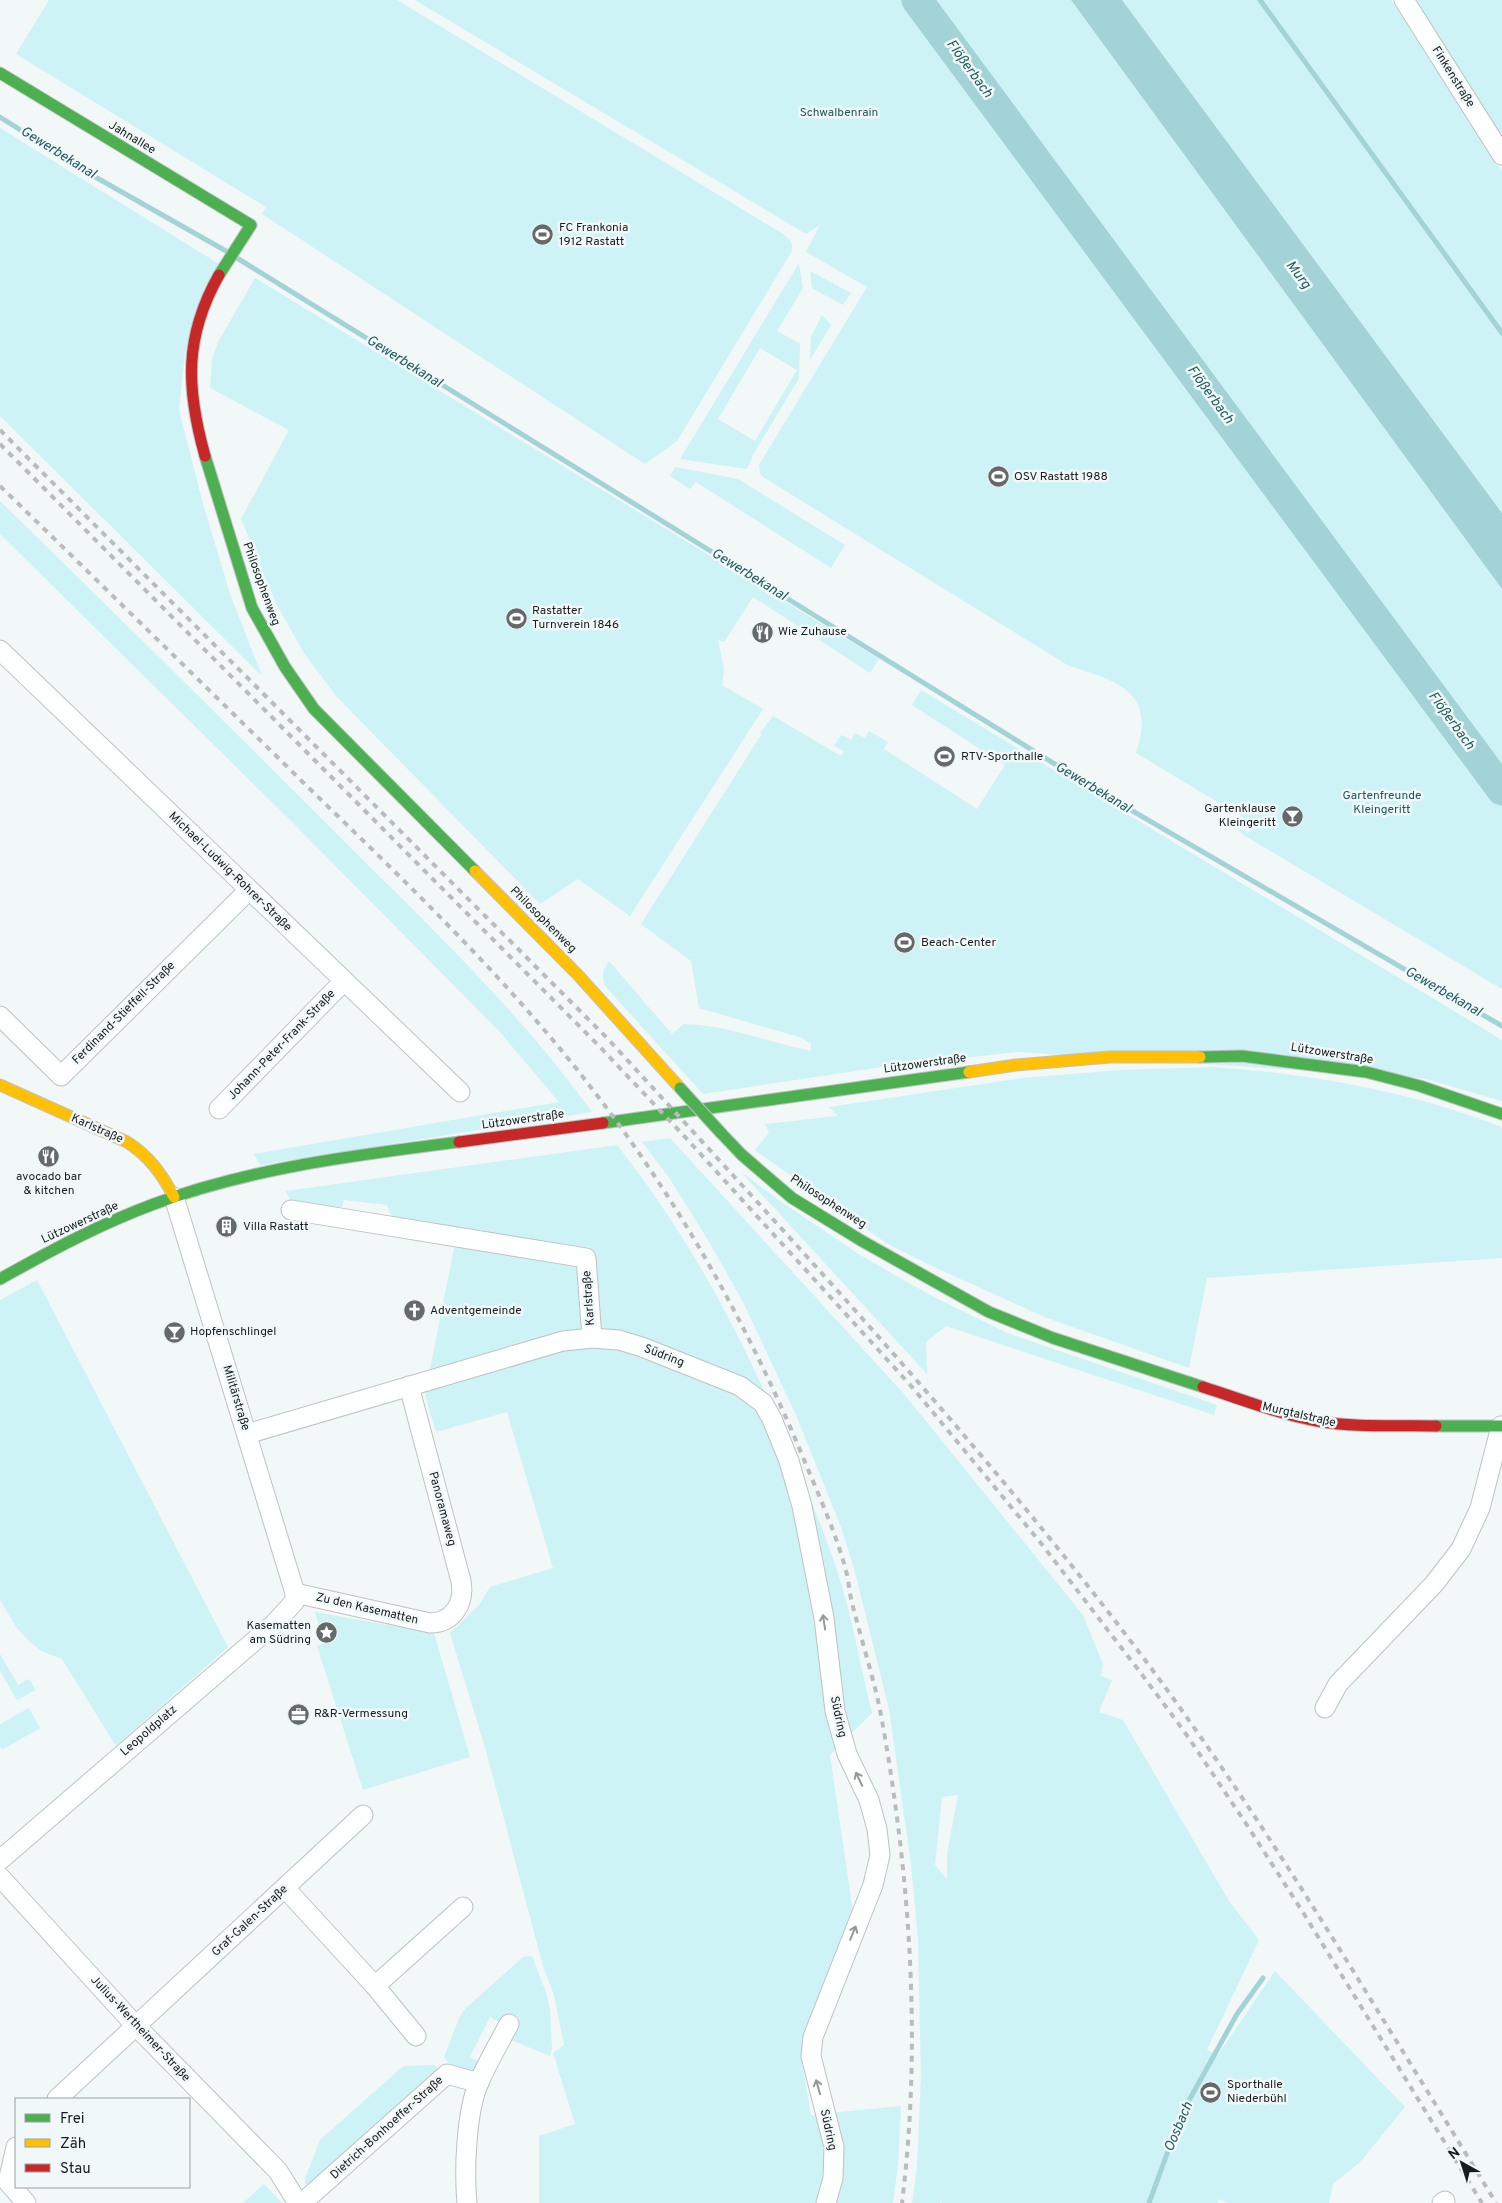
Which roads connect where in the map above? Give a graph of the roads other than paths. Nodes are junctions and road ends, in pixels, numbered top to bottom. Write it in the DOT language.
graph roads {
  1 [pos="1404,0"];
  2 [pos="0,73"];
  3 [pos="1502,155"];
  4 [pos="251,225"];
  5 [pos="0,650"];
  6 [pos="248,890"];
  7 [pos="344,981"];
  8 [pos="0,1016"];
  9 [pos="0,1085"];
  10 [pos="460,1092"];
  11 [pos="220,1109"];
  12 [pos="1502,1114"];
  13 [pos="174,1197"];
  14 [pos="291,1210"];
  15 [pos="0,1279"];
  16 [pos="592,1338"];
  17 [pos="1161,1374"];
  18 [pos="410,1386"];
  19 [pos="1502,1426"];
  20 [pos="247,1434"];
  21 [pos="295,1597"];
  22 [pos="439,1623"];
  23 [pos="1325,1708"];
  24 [pos="363,1815"];
  25 [pos="0,1860"];
  26 [pos="0,1877"];
  27 [pos="285,1888"];
  28 [pos="463,1907"];
  29 [pos="375,1986"];
  30 [pos="509,2024"];
  31 [pos="136,2026"];
  32 [pos="416,2036"];
  33 [pos="478,2083"];
  34 [pos="58,2098"];
  35 [pos="15,2151"];
  36 [pos="26,2203"];
  37 [pos="298,2203"];
  38 [pos="302,2203"];
  39 [pos="467,2203"];
  40 [pos="826,2203"];
  1 -- 3 [label="street, Finkenstraße"];
  2 -- 4 [label="street, Jahnallee"];
  4 -- 17 [label="street, Philosophenweg, bridge"];
  5 -- 6 [label="street, Michael-Ludwig-Rohrer-Straße"];
  6 -- 7 [label="street, Michael-Ludwig-Rohrer-Straße"];
  6 -- 8 [label="street, Ferdinand-Stieffell-Straße"];
  7 -- 10 [label="street, Michael-Ludwig-Rohrer-Straße"];
  7 -- 11 [label="street, Johann-Peter-Frank-Straße"];
  9 -- 13 [label="street, Karlstraße"];
  12 -- 13 [label="street, Lützowerstraße"];
  13 -- 15 [label="street, Lützowerstraße"];
  13 -- 20 [label="street, Militärstraße"];
  14 -- 16 [label="street, Karlstraße"];
  16 -- 18 [label="street, Karlstraße"];
  40 -- 16 [label="street, Südring, one-way"];
  17 -- 19 [label="street, Murgtalstraße"];
  18 -- 20 [label="street, Karlstraße"];
  18 -- 22 [label="street, Panoramaweg"];
  19 -- 23 [label="street, Murgtalstraße"];
  20 -- 21 [label="street, Militärstraße"];
  21 -- 22 [label="street, Zu den Kasematten"];
  21 -- 25 [label="street, Leopoldplatz"];
  24 -- 27 [label="street, Graf-Galen-Straße"];
  26 -- 31 [label="street, Julius-Wertheimer-Straße"];
  27 -- 29 [label="street"];
  27 -- 31 [label="street, Graf-Galen-Straße"];
  28 -- 29 [label="street"];
  29 -- 32 [label="street"];
  30 -- 33 [label="street"];
  31 -- 34 [label="street, Graf-Galen-Straße"];
  31 -- 37 [label="street, Julius-Wertheimer-Straße"];
  33 -- 38 [label="street, Dietrich-Bonhoeffer-Straße"];
  33 -- 39 [label="street"];
  35 -- 36 [label="street"];
}
